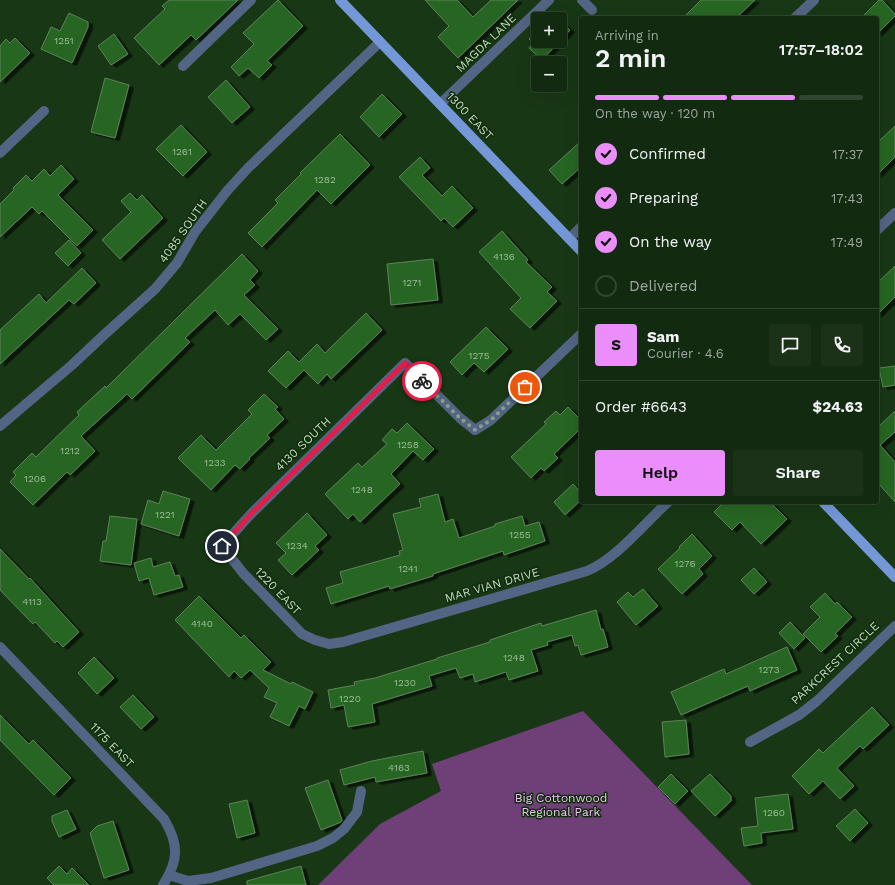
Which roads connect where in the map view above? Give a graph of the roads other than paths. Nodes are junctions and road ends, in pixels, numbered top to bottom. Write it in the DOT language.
graph roads {
  1 [pos="251,0"];
  2 [pos="340,0"];
  3 [pos="549,0"];
  4 [pos="582,0"];
  5 [pos="814,0"];
  6 [pos="592,10"];
  7 [pos="797,16"];
  8 [pos="380,42"];
  9 [pos="183,66"];
  10 [pos="440,104"];
  11 [pos="44,111"];
  12 [pos="0,153"];
  13 [pos="895,213"];
  14 [pos="879,228"];
  15 [pos="579,229"];
  16 [pos="569,239"];
  17 [pos="579,249"];
  18 [pos="579,336"];
  19 [pos="0,426"];
  20 [pos="666,504"];
  21 [pos="825,504"];
  22 [pos="222,546"];
  23 [pos="895,577"];
  24 [pos="895,626"];
  25 [pos="302,634"];
  26 [pos="0,648"];
  27 [pos="750,742"];
  28 [pos="361,791"];
  29 [pos="169,875"];
  30 [pos="163,885"];
  1 -- 9 [label="street"];
  2 -- 8 [label="main road, 1300 EAST"];
  3 -- 10 [label="street, MAGDA LANE"];
  4 -- 6 [label="street"];
  5 -- 7 [label="street"];
  8 -- 10 [label="main road, 1300 EAST"];
  8 -- 19 [label="street, 4085 SOUTH"];
  10 -- 16 [label="main road, 1300 EAST"];
  11 -- 12 [label="street"];
  13 -- 14 [label="street"];
  15 -- 16 [label="street"];
  16 -- 17 [label="main road, 1300 EAST"];
  18 -- 22 [label="street, 4130 SOUTH"];
  20 -- 25 [label="street, MAR VIAN DRIVE"];
  21 -- 23 [label="main road"];
  22 -- 25 [label="street, 1220 EAST"];
  24 -- 27 [label="street, PARKCREST CIRCLE"];
  26 -- 29 [label="street, 1175 EAST"];
  28 -- 29 [label="street"];
  29 -- 30 [label="street, 1175 EAST"];
}
